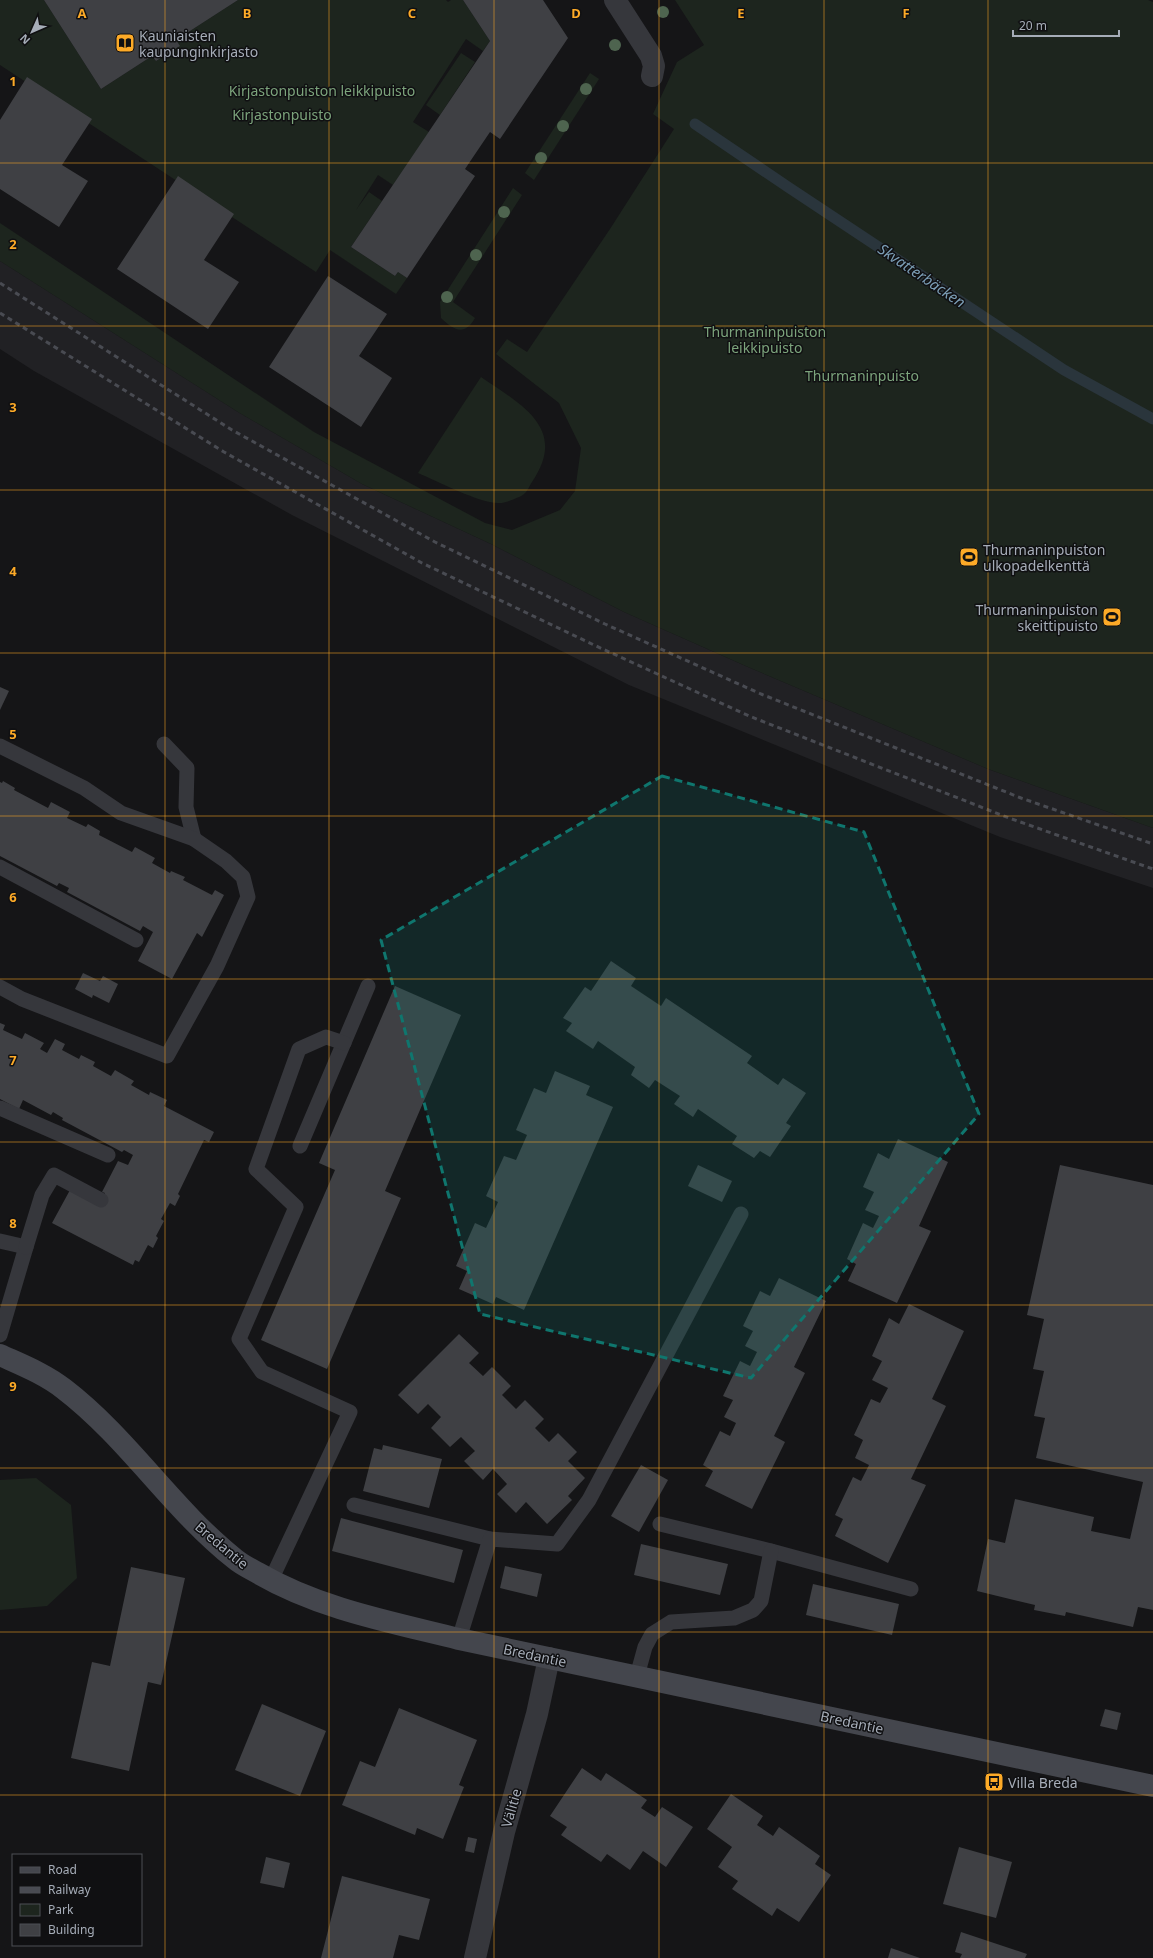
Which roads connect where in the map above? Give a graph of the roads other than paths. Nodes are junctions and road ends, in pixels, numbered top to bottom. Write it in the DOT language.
graph roads {
  1 [pos="615,0"];
  2 [pos="652,76"];
  3 [pos="164,744"];
  4 [pos="0,746"];
  5 [pos="194,839"];
  6 [pos="0,868"];
  7 [pos="136,940"];
  8 [pos="368,986"];
  9 [pos="0,987"];
  10 [pos="344,1043"];
  11 [pos="0,1108"];
  12 [pos="300,1146"];
  13 [pos="108,1155"];
  14 [pos="101,1200"];
  15 [pos="741,1214"];
  16 [pos="0,1241"];
  17 [pos="26,1248"];
  18 [pos="0,1335"];
  19 [pos="0,1355"];
  20 [pos="354,1505"];
  21 [pos="660,1524"];
  22 [pos="490,1539"];
  23 [pos="771,1551"];
  24 [pos="271,1580"];
  25 [pos="911,1589"];
  26 [pos="459,1639"];
  27 [pos="549,1658"];
  28 [pos="637,1676"];
  29 [pos="1153,1786"];
  30 [pos="475,1958"];
  1 -- 2 [label="street"];
  3 -- 5 [label="lane"];
  4 -- 5 [label="lane"];
  5 -- 9 [label="lane"];
  6 -- 7 [label="lane"];
  8 -- 10 [label="lane"];
  10 -- 12 [label="lane"];
  10 -- 24 [label="lane"];
  11 -- 13 [label="lane"];
  14 -- 17 [label="lane"];
  15 -- 22 [label="lane"];
  16 -- 17 [label="lane"];
  17 -- 18 [label="lane"];
  19 -- 24 [label="street, Bredantie"];
  20 -- 22 [label="lane"];
  21 -- 23 [label="lane"];
  22 -- 26 [label="lane"];
  23 -- 25 [label="lane"];
  23 -- 28 [label="lane"];
  24 -- 26 [label="street, Bredantie"];
  26 -- 27 [label="street, Bredantie"];
  27 -- 28 [label="street, Bredantie"];
  27 -- 30 [label="street, Välitie"];
  28 -- 29 [label="street, Bredantie"];
}
